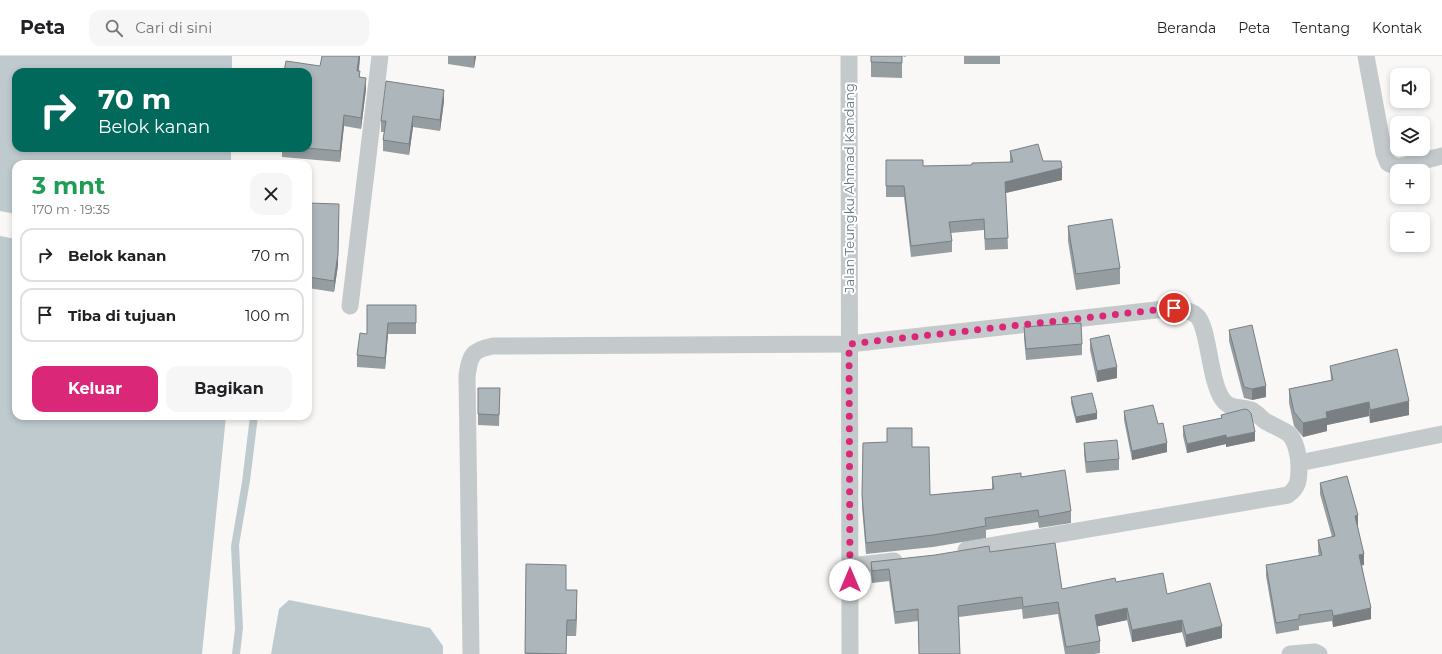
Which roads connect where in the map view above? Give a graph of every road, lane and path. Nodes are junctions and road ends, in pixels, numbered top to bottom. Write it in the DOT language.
graph roads {
  1 [pos="380,56"];
  2 [pos="848,56"];
  3 [pos="1366,56"];
  4 [pos="1442,156"];
  5 [pos="350,306"];
  6 [pos="849,344"];
  7 [pos="1442,434"];
  8 [pos="1299,463"];
  9 [pos="949,554"];
  10 [pos="911,559"];
  11 [pos="851,566"];
  12 [pos="471,654"];
  13 [pos="850,654"];
  14 [pos="1290,654"];
  15 [pos="1319,654"];
  1 -- 5 [label="street"];
  2 -- 6 [label="street, Jalan Teungku Ahmad Kandang"];
  3 -- 4 [label="street"];
  6 -- 8 [label="street"];
  6 -- 11 [label="street, Jalan Teungku Ahmad Kandang"];
  6 -- 12 [label="street"];
  7 -- 8 [label="street"];
  8 -- 9 [label="street"];
  10 -- 11 [label="street"];
  11 -- 13 [label="street, Jalan Teungku Ahmad Kandang"];
  14 -- 15 [label="street"];
}
